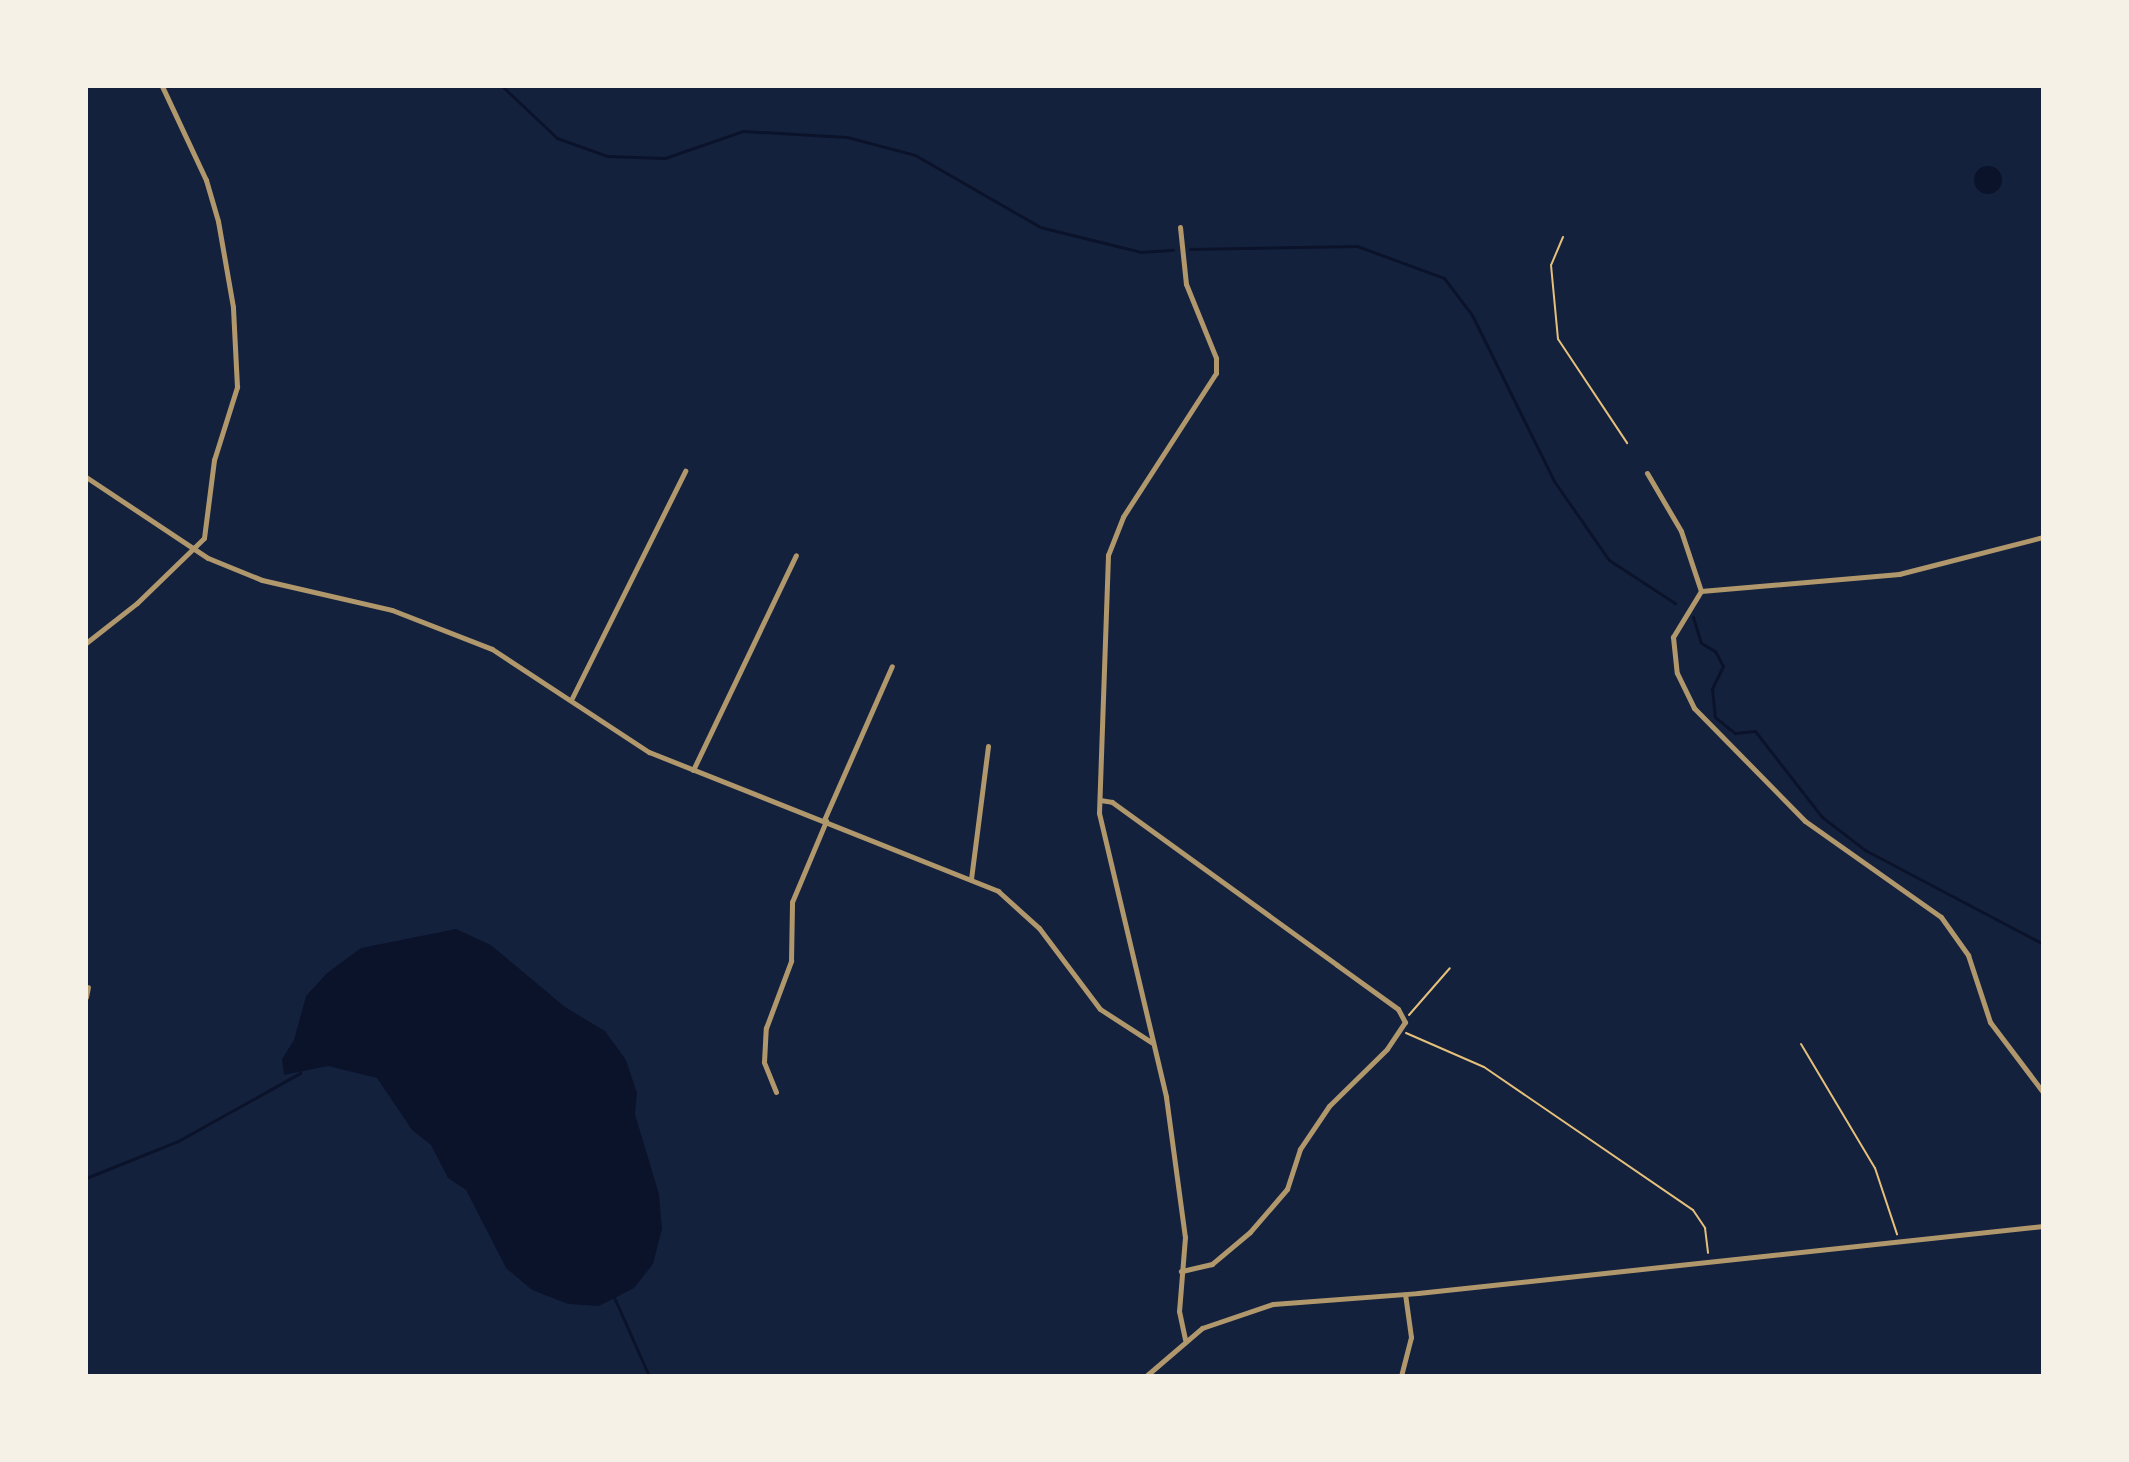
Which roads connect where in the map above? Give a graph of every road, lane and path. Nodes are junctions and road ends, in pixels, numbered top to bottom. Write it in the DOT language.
graph roads {
  1 [pos="162,86"];
  2 [pos="1180,227"];
  3 [pos="1563,237"];
  4 [pos="1627,443"];
  5 [pos="685,471"];
  6 [pos="1647,473"];
  7 [pos="86,477"];
  8 [pos="2043,537"];
  9 [pos="195,551"];
  10 [pos="796,555"];
  11 [pos="1701,591"];
  12 [pos="86,643"];
  13 [pos="892,666"];
  14 [pos="572,698"];
  15 [pos="988,746"];
  16 [pos="693,770"];
  17 [pos="1100,800"];
  18 [pos="825,821"];
  19 [pos="971,879"];
  20 [pos="1450,968"];
  21 [pos="88,987"];
  22 [pos="86,997"];
  23 [pos="1405,1022"];
  24 [pos="1402,1031"];
  25 [pos="1151,1042"];
  26 [pos="1801,1044"];
  27 [pos="776,1092"];
  28 [pos="2043,1092"];
  29 [pos="2043,1226"];
  30 [pos="1898,1242"];
  31 [pos="1708,1263"];
  32 [pos="1181,1271"];
  33 [pos="1405,1294"];
  34 [pos="1185,1339"];
  35 [pos="1146,1376"];
  36 [pos="1401,1376"];
  1 -- 9 [label="street"];
  2 -- 17 [label="street"];
  3 -- 4 [label="path"];
  5 -- 14 [label="street"];
  6 -- 11 [label="street"];
  7 -- 9 [label="street"];
  8 -- 11 [label="street"];
  9 -- 12 [label="street"];
  9 -- 14 [label="street"];
  10 -- 16 [label="street"];
  11 -- 28 [label="street"];
  13 -- 18 [label="street"];
  14 -- 16 [label="street"];
  15 -- 19 [label="street"];
  16 -- 18 [label="street"];
  17 -- 23 [label="street"];
  17 -- 25 [label="street"];
  18 -- 19 [label="street"];
  18 -- 27 [label="street"];
  19 -- 25 [label="street"];
  20 -- 23 [label="path"];
  21 -- 22 [label="street"];
  23 -- 24 [label="street"];
  24 -- 31 [label="path"];
  24 -- 32 [label="street"];
  25 -- 32 [label="street"];
  26 -- 30 [label="path"];
  29 -- 30 [label="street"];
  30 -- 31 [label="street"];
  31 -- 33 [label="street"];
  32 -- 34 [label="street"];
  33 -- 34 [label="street"];
  33 -- 36 [label="street"];
  34 -- 35 [label="street"];
}
